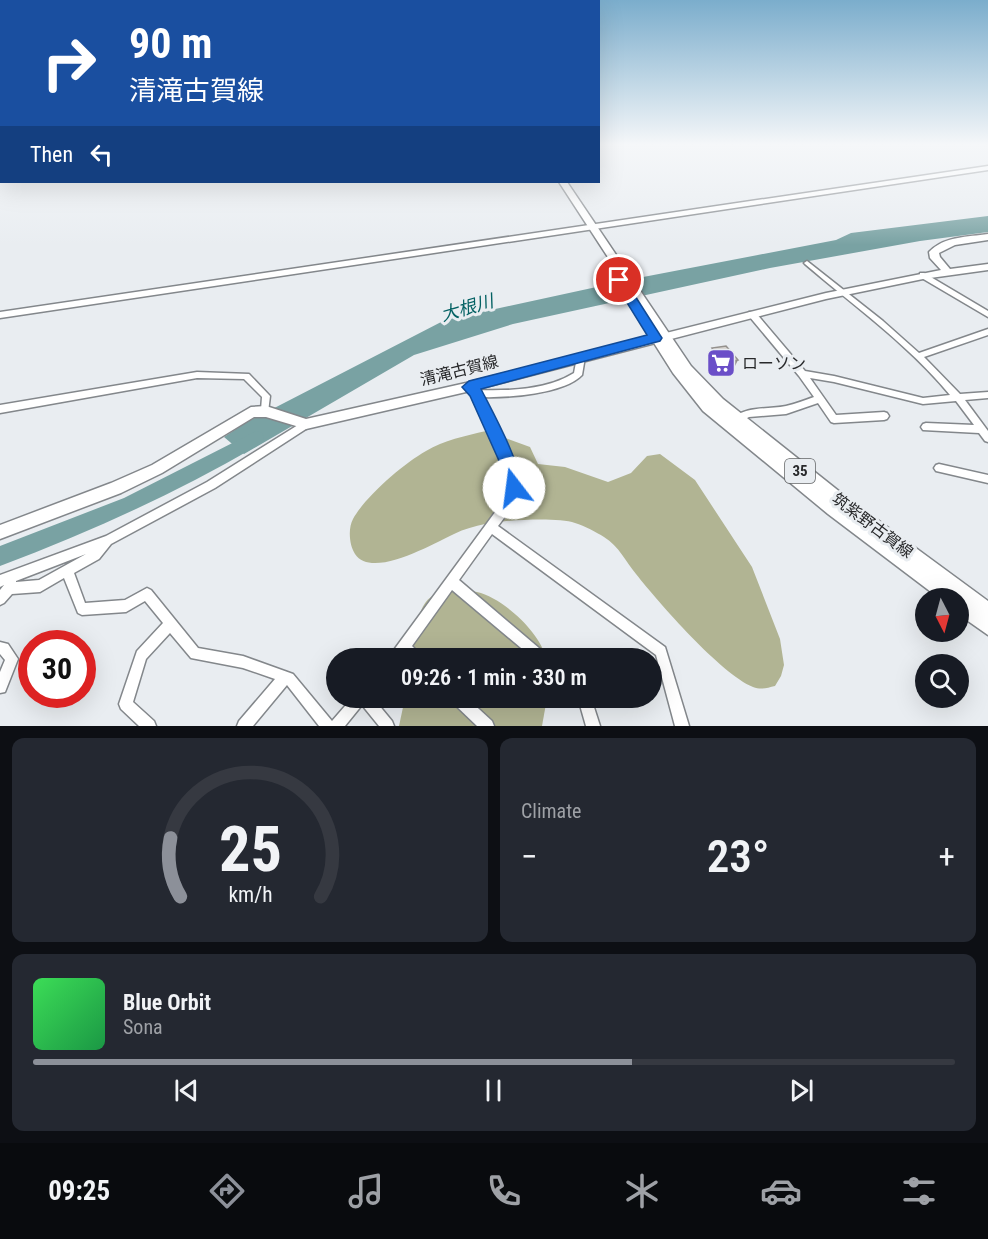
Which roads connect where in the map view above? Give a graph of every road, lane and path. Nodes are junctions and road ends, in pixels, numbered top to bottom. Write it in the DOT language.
graph roads {
  1 [pos="921,178"];
  2 [pos="556,183"];
  3 [pos="564,183"];
  4 [pos="589,227"];
  5 [pos="988,237"];
  6 [pos="807,262"];
  7 [pos="988,267"];
  8 [pos="947,271"];
  9 [pos="922,275"];
  10 [pos="843,293"];
  11 [pos="752,314"];
  12 [pos="988,314"];
  13 [pos="0,315"];
  14 [pos="988,332"];
  15 [pos="660,337"];
  16 [pos="918,356"];
  17 [pos="581,357"];
  18 [pos="802,374"];
  19 [pos="472,390"];
  20 [pos="988,395"];
  21 [pos="819,399"];
  22 [pos="958,399"];
  23 [pos="0,409"];
  24 [pos="267,410"];
  25 [pos="884,416"];
  26 [pos="736,420"];
  27 [pos="302,424"];
  28 [pos="926,427"];
  29 [pos="982,429"];
  30 [pos="988,438"];
  31 [pos="939,468"];
  32 [pos="988,479"];
  33 [pos="491,526"];
  34 [pos="0,532"];
  35 [pos="109,540"];
  36 [pos="67,570"];
  37 [pos="451,581"];
  38 [pos="7,582"];
  39 [pos="939,588"];
  40 [pos="0,600"];
  41 [pos="969,611"];
  42 [pos="988,611"];
  43 [pos="171,623"];
  44 [pos="988,626"];
  45 [pos="404,647"];
  46 [pos="0,648"];
  47 [pos="530,648"];
  48 [pos="285,677"];
  49 [pos="0,687"];
  50 [pos="351,708"];
  51 [pos="373,708"];
  52 [pos="468,708"];
  53 [pos="588,708"];
  54 [pos="149,726"];
  55 [pos="244,726"];
  56 [pos="327,726"];
  57 [pos="336,726"];
  58 [pos="387,726"];
  59 [pos="487,726"];
  60 [pos="592,726"];
  61 [pos="682,726"];
  1 -- 4 [label="street"];
  2 -- 4 [label="main road, 筑紫野古賀線 / 35"];
  3 -- 4 [label="main road, 筑紫野古賀線 / 35"];
  4 -- 13 [label="street"];
  4 -- 15 [label="main road, 筑紫野古賀線 / 35"];
  5 -- 8 [label="main road"];
  6 -- 10 [label="street"];
  7 -- 8 [label="main road, 清滝古賀線"];
  8 -- 9 [label="main road, 清滝古賀線"];
  9 -- 10 [label="main road, 清滝古賀線"];
  9 -- 12 [label="street"];
  10 -- 11 [label="main road, 清滝古賀線"];
  10 -- 16 [label="street"];
  11 -- 15 [label="main road, 清滝古賀線"];
  11 -- 18 [label="street"];
  14 -- 16 [label="street"];
  15 -- 17 [label="main road, 清滝古賀線"];
  15 -- 26 [label="main road, 筑紫野古賀線 / 35"];
  15 -- 39 [label="main road, 筑紫野古賀線 / 35"];
  16 -- 22 [label="street"];
  17 -- 19 [label="main road, 清滝古賀線"];
  17 -- 19 [label="street"];
  18 -- 21 [label="street"];
  18 -- 22 [label="street"];
  19 -- 27 [label="main road, 清滝古賀線"];
  19 -- 33 [label="street"];
  20 -- 22 [label="street"];
  21 -- 25 [label="street"];
  21 -- 26 [label="street"];
  22 -- 29 [label="street"];
  23 -- 24 [label="street"];
  24 -- 27 [label="main road"];
  24 -- 34 [label="main road"];
  26 -- 42 [label="main road, 筑紫野古賀線 / 35"];
  27 -- 35 [label="street"];
  28 -- 29 [label="street"];
  29 -- 30 [label="street"];
  31 -- 32 [label="street"];
  33 -- 37 [label="street"];
  33 -- 61 [label="street"];
  35 -- 36 [label="street"];
  35 -- 38 [label="street"];
  36 -- 38 [label="street"];
  36 -- 43 [label="street"];
  37 -- 45 [label="street"];
  37 -- 47 [label="street"];
  38 -- 40 [label="street"];
  41 -- 44 [label="main road"];
  43 -- 48 [label="street"];
  43 -- 54 [label="street"];
  46 -- 49 [label="street"];
  48 -- 55 [label="street"];
  48 -- 56 [label="street"];
  50 -- 57 [label="street"];
  51 -- 58 [label="street"];
  52 -- 59 [label="street"];
  53 -- 60 [label="street"];
}
